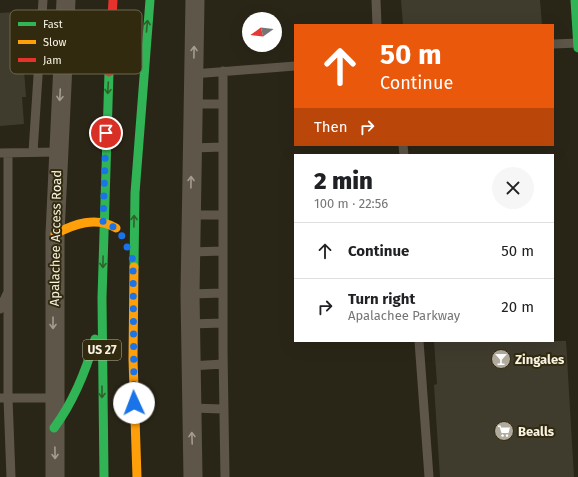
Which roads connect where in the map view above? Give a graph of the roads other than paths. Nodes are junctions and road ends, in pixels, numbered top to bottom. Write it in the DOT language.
graph roads {
  1 [pos="43,0"];
  2 [pos="66,0"];
  3 [pos="113,0"];
  4 [pos="150,0"];
  5 [pos="195,0"];
  6 [pos="376,0"];
  7 [pos="575,0"];
  8 [pos="42,10"];
  9 [pos="65,10"];
  10 [pos="113,10"];
  11 [pos="377,24"];
  12 [pos="578,42"];
  13 [pos="554,44"];
  14 [pos="578,48"];
  15 [pos="294,66"];
  16 [pos="223,71"];
  17 [pos="38,74"];
  18 [pos="62,74"];
  19 [pos="110,74"];
  20 [pos="194,74"];
  21 [pos="193,104"];
  22 [pos="223,104"];
  23 [pos="223,147"];
  24 [pos="192,148"];
  25 [pos="33,152"];
  26 [pos="58,152"];
  27 [pos="4,153"];
  28 [pos="4,200"];
  29 [pos="191,215"];
  30 [pos="223,215"];
  31 [pos="103,223"];
  32 [pos="55,234"];
  33 [pos="223,251"];
  34 [pos="190,252"];
  35 [pos="133,260"];
  36 [pos="8,291"];
  37 [pos="223,293"];
  38 [pos="190,294"];
  39 [pos="102,302"];
  40 [pos="0,310"];
  41 [pos="223,323"];
  42 [pos="190,324"];
  43 [pos="419,342"];
  44 [pos="223,364"];
  45 [pos="190,366"];
  46 [pos="4,398"];
  47 [pos="54,398"];
  48 [pos="191,408"];
  49 [pos="223,409"];
  50 [pos="54,428"];
  51 [pos="11,477"];
  52 [pos="55,477"];
  53 [pos="104,477"];
  54 [pos="136,477"];
  55 [pos="193,477"];
  56 [pos="225,477"];
  57 [pos="429,477"];
  1 -- 8 [label="lane"];
  2 -- 9 [label="street, Apalachee Access Road, one-way"];
  3 -- 10 [label="main road, US 27, one-way"];
  35 -- 4 [label="main road, US 27, one-way"];
  20 -- 5 [label="street, one-way"];
  6 -- 11 [label="lane"];
  7 -- 12 [label="main road"];
  12 -- 13 [label="lane"];
  12 -- 14 [label="main road"];
  15 -- 16 [label="lane"];
  16 -- 20 [label="lane"];
  16 -- 22 [label="lane"];
  17 -- 25 [label="lane"];
  18 -- 26 [label="street, Apalachee Access Road, one-way"];
  19 -- 31 [label="main road, US 27, one-way"];
  20 -- 21 [label="street"];
  21 -- 22 [label="lane"];
  21 -- 24 [label="street"];
  22 -- 23 [label="lane"];
  23 -- 24 [label="lane"];
  23 -- 30 [label="lane"];
  29 -- 24 [label="street, one-way"];
  25 -- 26 [label="lane"];
  25 -- 27 [label="lane"];
  26 -- 32 [label="street, Apalachee Access Road"];
  27 -- 28 [label="lane"];
  28 -- 36 [label="lane"];
  29 -- 30 [label="lane"];
  29 -- 34 [label="street"];
  30 -- 33 [label="lane"];
  31 -- 32 [label="main road"];
  31 -- 35 [label="main road"];
  31 -- 39 [label="main road, US 27, one-way"];
  32 -- 47 [label="street, Apalachee Access Road, one-way"];
  33 -- 34 [label="lane"];
  33 -- 37 [label="lane"];
  34 -- 38 [label="street"];
  35 -- 54 [label="main road, US 27"];
  36 -- 40 [label="lane"];
  36 -- 46 [label="lane"];
  37 -- 38 [label="lane"];
  37 -- 41 [label="lane"];
  38 -- 42 [label="street"];
  39 -- 50 [label="main road"];
  39 -- 53 [label="main road, US 27, one-way"];
  41 -- 42 [label="lane"];
  41 -- 44 [label="lane"];
  42 -- 45 [label="street"];
  43 -- 57 [label="lane"];
  44 -- 45 [label="lane"];
  44 -- 49 [label="lane"];
  45 -- 48 [label="street"];
  46 -- 47 [label="lane"];
  46 -- 51 [label="lane"];
  47 -- 50 [label="street, Apalachee Access Road"];
  48 -- 49 [label="lane"];
  55 -- 48 [label="street, one-way"];
  49 -- 56 [label="lane"];
  50 -- 52 [label="street, Apalachee Access Road, one-way"];
}
